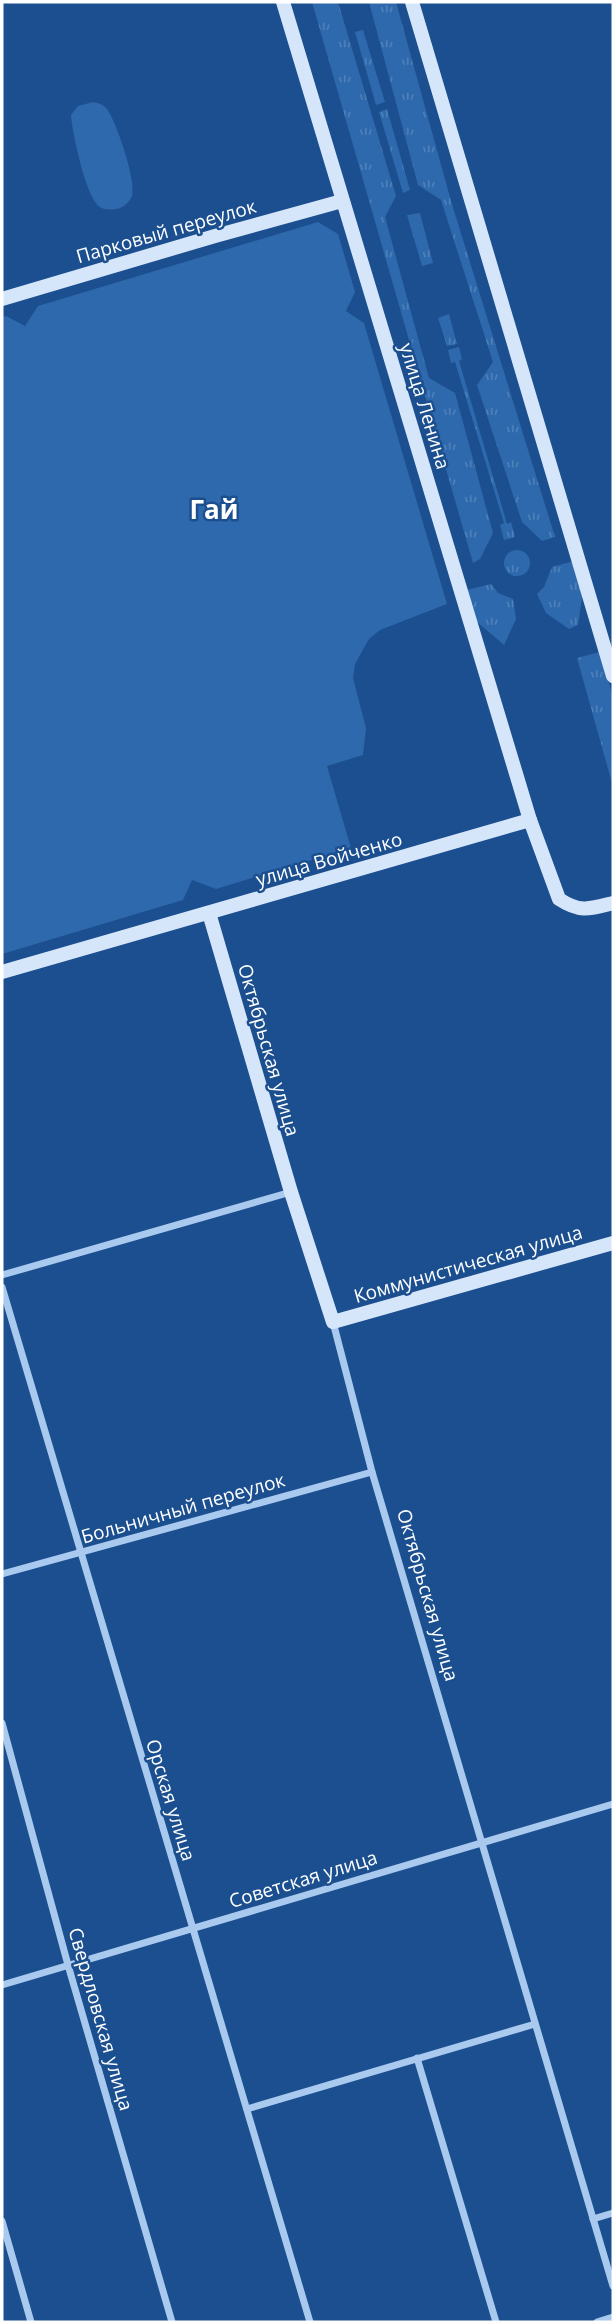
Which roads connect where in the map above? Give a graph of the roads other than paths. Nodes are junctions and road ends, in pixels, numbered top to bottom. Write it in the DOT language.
graph roads {
  1 [pos="283,2"];
  2 [pos="412,2"];
  3 [pos="342,201"];
  4 [pos="2,299"];
  5 [pos="613,676"];
  6 [pos="530,820"];
  7 [pos="613,903"];
  8 [pos="209,914"];
  9 [pos="2,972"];
  10 [pos="290,1192"];
  11 [pos="613,1243"];
  12 [pos="2,1275"];
  13 [pos="2,1287"];
  14 [pos="6,1316"];
  15 [pos="332,1322"];
  16 [pos="372,1472"];
  17 [pos="82,1553"];
  18 [pos="2,1574"];
  19 [pos="2,1723"];
  20 [pos="613,1804"];
  21 [pos="481,1843"];
  22 [pos="193,1930"];
  23 [pos="68,1965"];
  24 [pos="2,1984"];
  25 [pos="535,2024"];
  26 [pos="417,2058"];
  27 [pos="247,2109"];
  28 [pos="613,2213"];
  29 [pos="593,2219"];
  30 [pos="2,2221"];
  31 [pos="613,2286"];
  32 [pos="613,2317"];
  33 [pos="31,2322"];
  34 [pos="172,2322"];
  35 [pos="310,2322"];
  36 [pos="496,2322"];
  37 [pos="597,2322"];
  1 -- 3 [label="main road, улица Ленина"];
  2 -- 5 [label="main road"];
  3 -- 4 [label="main road, Парковый переулок"];
  3 -- 6 [label="main road, улица Ленина"];
  6 -- 7 [label="main road"];
  6 -- 8 [label="main road, улица Войченко"];
  8 -- 9 [label="main road, улица Войченко"];
  8 -- 10 [label="main road, Октябрьская улица"];
  10 -- 12 [label="street"];
  10 -- 15 [label="main road, Октябрьская улица"];
  11 -- 15 [label="main road, Коммунистическая улица"];
  13 -- 14 [label="street, Орская улица"];
  14 -- 17 [label="street, Орская улица"];
  15 -- 16 [label="street, Октябрьская улица"];
  16 -- 17 [label="street, Больничный переулок"];
  16 -- 21 [label="street, Октябрьская улица"];
  17 -- 18 [label="street, Больничный переулок"];
  17 -- 22 [label="street, Орская улица"];
  19 -- 23 [label="street, Свердловская улица"];
  20 -- 21 [label="street, Советская улица"];
  21 -- 22 [label="street, Советская улица"];
  21 -- 25 [label="street, Октябрьская улица"];
  22 -- 23 [label="street, Советская улица"];
  22 -- 27 [label="street, Орская улица"];
  23 -- 24 [label="street, Советская улица"];
  23 -- 34 [label="street, Свердловская улица"];
  25 -- 26 [label="street"];
  25 -- 29 [label="street, Октябрьская улица"];
  26 -- 27 [label="street"];
  26 -- 36 [label="street"];
  27 -- 35 [label="street, Орская улица"];
  28 -- 29 [label="street"];
  29 -- 31 [label="street, Октябрьская улица"];
  30 -- 33 [label="street"];
  32 -- 37 [label="street"];
}
